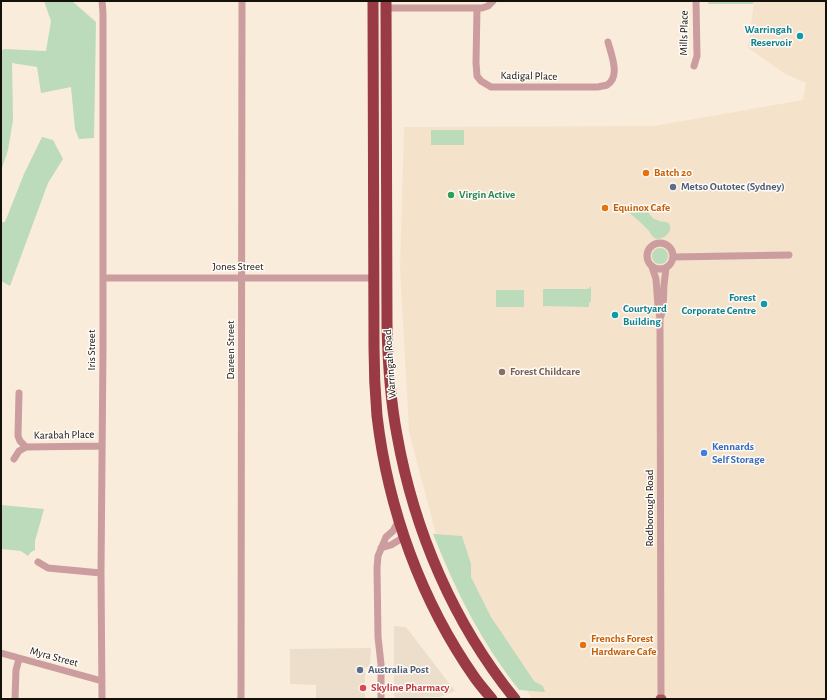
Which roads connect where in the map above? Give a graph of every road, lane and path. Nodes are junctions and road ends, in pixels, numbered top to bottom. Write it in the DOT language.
graph roads {
  1 [pos="102,1"];
  2 [pos="242,1"];
  3 [pos="373,1"];
  4 [pos="493,1"];
  5 [pos="696,1"];
  6 [pos="386,5"];
  7 [pos="476,8"];
  8 [pos="608,42"];
  9 [pos="694,66"];
  10 [pos="789,255"];
  11 [pos="673,257"];
  12 [pos="652,267"];
  13 [pos="666,268"];
  14 [pos="103,278"];
  15 [pos="242,278"];
  16 [pos="374,278"];
  17 [pos="660,318"];
  18 [pos="19,393"];
  19 [pos="102,446"];
  20 [pos="26,447"];
  21 [pos="14,459"];
  22 [pos="399,520"];
  23 [pos="404,537"];
  24 [pos="381,548"];
  25 [pos="38,562"];
  26 [pos="101,573"];
  27 [pos="1,653"];
  28 [pos="19,659"];
  29 [pos="102,681"];
  30 [pos="15,699"];
  31 [pos="102,699"];
  32 [pos="241,699"];
  33 [pos="381,699"];
  34 [pos="492,699"];
  35 [pos="515,699"];
  36 [pos="661,699"];
  1 -- 14 [label="street, Iris Street"];
  2 -- 15 [label="street, Dareen Street"];
  3 -- 16 [label="highway, Warringah Road"];
  4 -- 7 [label="street"];
  5 -- 9 [label="street, Mills Place"];
  6 -- 7 [label="street"];
  6 -- 35 [label="highway, Warringah Road"];
  7 -- 8 [label="street, Kadigal Place"];
  10 -- 11 [label="street"];
  11 -- 12 [label="street"];
  11 -- 13 [label="street"];
  12 -- 13 [label="street"];
  12 -- 17 [label="street, Rodborough Road"];
  13 -- 17 [label="street, Rodborough Road"];
  14 -- 15 [label="street, Jones Street"];
  14 -- 19 [label="street, Iris Street"];
  15 -- 16 [label="street, Jones Street"];
  15 -- 32 [label="street, Dareen Street"];
  16 -- 22 [label="highway, Warringah Road"];
  17 -- 36 [label="street, Rodborough Road"];
  18 -- 20 [label="street, Karabah Place"];
  19 -- 20 [label="street, Karabah Place"];
  19 -- 26 [label="street, Iris Street"];
  20 -- 21 [label="street, Karabah Place"];
  22 -- 23 [label="highway, Warringah Road"];
  22 -- 24 [label="street"];
  23 -- 24 [label="street"];
  23 -- 34 [label="highway, Warringah Road"];
  24 -- 33 [label="street"];
  25 -- 26 [label="street"];
  26 -- 29 [label="street, Iris Street"];
  27 -- 28 [label="street, Myra Street"];
  28 -- 29 [label="street, Myra Street"];
  28 -- 30 [label="street"];
  29 -- 31 [label="street, Iris Street"];
}
